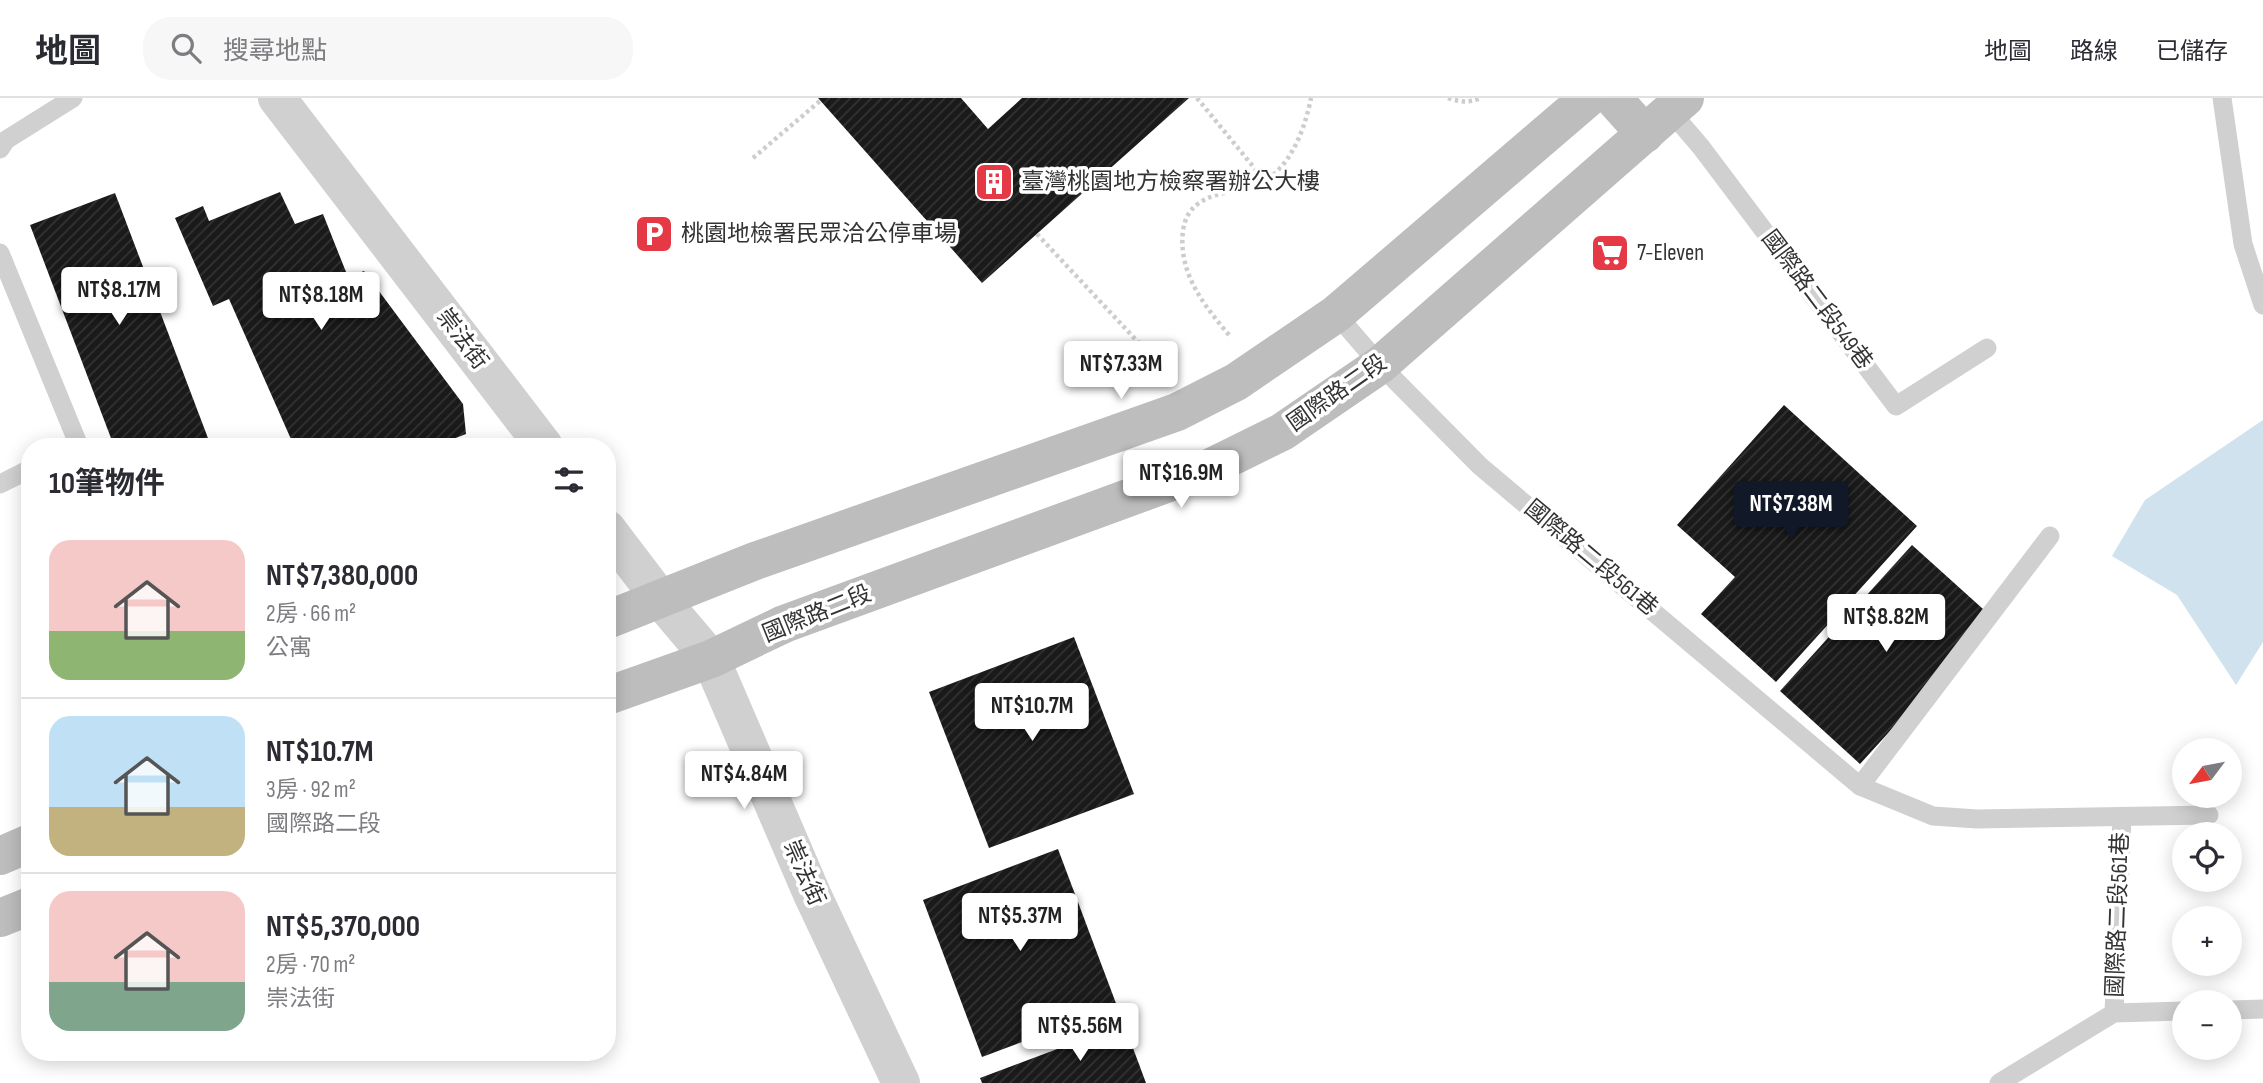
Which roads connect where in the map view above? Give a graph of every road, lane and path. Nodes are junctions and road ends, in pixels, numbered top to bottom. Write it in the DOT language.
graph roads {
  1 [pos="73,98"];
  2 [pos="277,98"];
  3 [pos="1197,98"];
  4 [pos="1311,98"];
  5 [pos="1448,98"];
  6 [pos="1481,98"];
  7 [pos="1588,98"];
  8 [pos="1613,98"];
  9 [pos="2222,98"];
  10 [pos="820,100"];
  11 [pos="1667,114"];
  12 [pos="2,140"];
  13 [pos="753,158"];
  14 [pos="1265,181"];
  15 [pos="1037,234"];
  16 [pos="0,253"];
  17 [pos="2263,305"];
  18 [pos="1336,314"];
  19 [pos="1229,335"];
  20 [pos="1987,348"];
  21 [pos="1380,365"];
  22 [pos="1167,373"];
  23 [pos="75,438"];
  24 [pos="538,438"];
  25 [pos="21,474"];
  26 [pos="0,484"];
  27 [pos="2050,537"];
  28 [pos="616,541"];
  29 [pos="661,600"];
  30 [pos="616,617"];
  31 [pos="711,659"];
  32 [pos="616,693"];
  33 [pos="1860,786"];
  34 [pos="2209,815"];
  35 [pos="2122,817"];
  36 [pos="21,848"];
  37 [pos="0,856"];
  38 [pos="21,910"];
  39 [pos="0,918"];
  40 [pos="2263,1009"];
  41 [pos="2242,1010"];
  42 [pos="2172,1012"];
  43 [pos="2113,1013"];
  44 [pos="901,1083"];
  45 [pos="1999,1083"];
  1 -- 12 [label="lane"];
  2 -- 24 [label="street, 崇法街"];
  3 -- 14 [label="path"];
  4 -- 14 [label="path"];
  5 -- 6 [label="path"];
  7 -- 18 [label="street"];
  8 -- 11 [label="street"];
  9 -- 17 [label="lane"];
  10 -- 13 [label="path"];
  11 -- 20 [label="lane, 國際路二段549巷"];
  11 -- 21 [label="street, 國際路二段"];
  14 -- 19 [label="path"];
  15 -- 22 [label="path"];
  16 -- 23 [label="lane"];
  18 -- 21 [label="lane, 國際路二段561巷"];
  18 -- 29 [label="street"];
  21 -- 31 [label="street, 國際路二段"];
  21 -- 33 [label="lane, 國際路二段561巷"];
  25 -- 26 [label="lane"];
  27 -- 33 [label="lane"];
  28 -- 29 [label="street, 崇法街"];
  29 -- 30 [label="street"];
  29 -- 31 [label="street, 崇法街"];
  31 -- 32 [label="street, 國際路二段"];
  31 -- 44 [label="street, 崇法街"];
  33 -- 35 [label="lane, 國際路二段561巷"];
  34 -- 35 [label="lane, 國際路二段561巷"];
  35 -- 43 [label="lane, 國際路二段561巷"];
  36 -- 37 [label="street"];
  38 -- 39 [label="street"];
  40 -- 41 [label="lane"];
  42 -- 43 [label="lane, 國際路二段561巷"];
  43 -- 45 [label="lane, 國際路二段561巷"];
}
